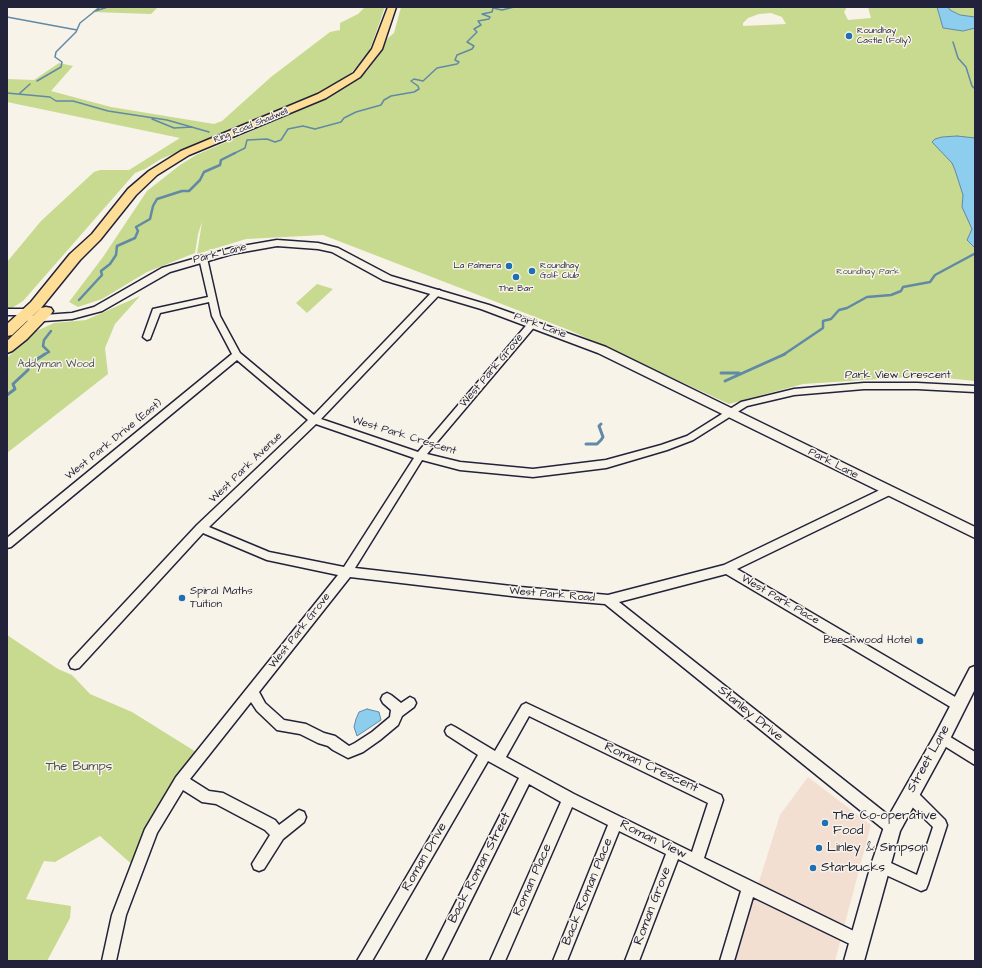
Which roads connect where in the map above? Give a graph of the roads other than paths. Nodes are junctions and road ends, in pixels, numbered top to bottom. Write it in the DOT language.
graph roads {
  1 [pos="392,7"];
  2 [pos="203,258"];
  3 [pos="437,292"];
  4 [pos="212,299"];
  5 [pos="7,312"];
  6 [pos="28,316"];
  7 [pos="533,323"];
  8 [pos="7,332"];
  9 [pos="147,337"];
  10 [pos="7,348"];
  11 [pos="236,355"];
  12 [pos="975,389"];
  13 [pos="729,412"];
  14 [pos="314,420"];
  15 [pos="420,456"];
  16 [pos="888,491"];
  17 [pos="202,528"];
  18 [pos="975,533"];
  19 [pos="7,544"];
  20 [pos="727,569"];
  21 [pos="347,572"];
  22 [pos="608,600"];
  23 [pos="75,664"];
  24 [pos="975,673"];
  25 [pos="252,692"];
  26 [pos="387,699"];
  27 [pos="410,703"];
  28 [pos="958,705"];
  29 [pos="398,712"];
  30 [pos="451,731"];
  31 [pos="942,738"];
  32 [pos="486,752"];
  33 [pos="975,758"];
  34 [pos="498,759"];
  35 [pos="527,775"];
  36 [pos="181,781"];
  37 [pos="910,794"];
  38 [pos="569,799"];
  39 [pos="299,817"];
  40 [pos="616,822"];
  41 [pos="892,827"];
  42 [pos="278,834"];
  43 [pos="674,851"];
  44 [pos="696,862"];
  45 [pos="260,864"];
  46 [pos="880,865"];
  47 [pos="749,888"];
  48 [pos="859,941"];
  49 [pos="108,961"];
  50 [pos="364,961"];
  51 [pos="433,961"];
  52 [pos="497,961"];
  53 [pos="560,961"];
  54 [pos="632,961"];
  55 [pos="727,961"];
  56 [pos="854,961"];
  1 -- 6 [label="highway, Ring Road Shadwell"];
  2 -- 3 [label="street, Park Lane"];
  2 -- 4 [label="street, West Park Crescent"];
  2 -- 6 [label="street, Park Lane"];
  3 -- 7 [label="street, Park Lane"];
  3 -- 14 [label="street, West Park Avenue"];
  4 -- 9 [label="street"];
  4 -- 11 [label="street, West Park Crescent"];
  5 -- 6 [label="street"];
  6 -- 8 [label="highway"];
  6 -- 10 [label="highway"];
  7 -- 13 [label="street, Park Lane"];
  7 -- 15 [label="street, West Park Grove"];
  11 -- 14 [label="street, West Park Crescent"];
  11 -- 19 [label="street, West Park Drive (East)"];
  12 -- 13 [label="street, Park View Crescent"];
  13 -- 15 [label="street, West Park Crescent"];
  13 -- 16 [label="street, Park Lane"];
  14 -- 15 [label="street, West Park Crescent"];
  14 -- 17 [label="street, West Park Avenue"];
  15 -- 21 [label="street, West Park Grove"];
  16 -- 18 [label="street, Park Lane"];
  16 -- 20 [label="street, West Park Road"];
  17 -- 21 [label="street, West Park Road"];
  17 -- 23 [label="street, West Park Avenue"];
  20 -- 22 [label="street, West Park Road"];
  20 -- 28 [label="street, West Park Place"];
  21 -- 22 [label="street, West Park Road"];
  21 -- 25 [label="street, West Park Grove"];
  22 -- 41 [label="street, Stanley Drive"];
  24 -- 28 [label="street, Street Lane"];
  25 -- 29 [label="street"];
  25 -- 36 [label="street, West Park Grove"];
  26 -- 29 [label="street"];
  27 -- 29 [label="street"];
  28 -- 31 [label="street, Street Lane"];
  30 -- 32 [label="street, Roman View"];
  31 -- 33 [label="street"];
  31 -- 37 [label="street, Street Lane"];
  32 -- 34 [label="street, Roman View"];
  32 -- 50 [label="street, Roman Drive"];
  34 -- 35 [label="street, Roman View"];
  34 -- 44 [label="street, Roman Crescent"];
  35 -- 38 [label="street, Roman View"];
  35 -- 51 [label="street, Back Roman Street"];
  36 -- 42 [label="street"];
  36 -- 49 [label="street, West Park Grove"];
  37 -- 41 [label="street, Street Lane"];
  37 -- 46 [label="street"];
  38 -- 40 [label="street, Roman View"];
  38 -- 52 [label="street, Roman Place"];
  39 -- 42 [label="street"];
  40 -- 43 [label="street, Roman View"];
  40 -- 53 [label="street, Back Roman Place"];
  41 -- 46 [label="street, Street Lane"];
  42 -- 45 [label="street"];
  43 -- 44 [label="street, Roman View"];
  43 -- 54 [label="street, Roman Grove"];
  44 -- 47 [label="street, Roman View"];
  46 -- 48 [label="street, Street Lane"];
  47 -- 48 [label="street, Roman View"];
  47 -- 55 [label="street"];
  48 -- 56 [label="street, Street Lane"];
}
